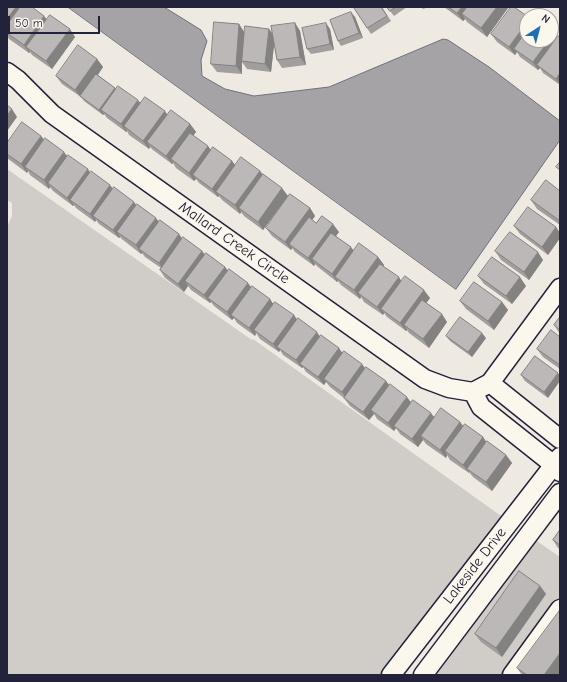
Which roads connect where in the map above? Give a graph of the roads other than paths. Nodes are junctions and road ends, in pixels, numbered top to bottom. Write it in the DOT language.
graph roads {
  1 [pos="7,72"];
  2 [pos="560,288"];
  3 [pos="490,383"];
  4 [pos="473,392"];
  5 [pos="560,439"];
  6 [pos="558,465"];
  7 [pos="560,492"];
  8 [pos="560,609"];
  9 [pos="391,675"];
  10 [pos="423,675"];
  11 [pos="512,675"];
  1 -- 4 [label="street, Mallard Creek Circle"];
  2 -- 3 [label="street"];
  3 -- 4 [label="street"];
  3 -- 5 [label="street"];
  4 -- 6 [label="street"];
  6 -- 9 [label="street, Lakeside Drive"];
  7 -- 10 [label="street, Lakeside Drive"];
  8 -- 11 [label="street"];
}
